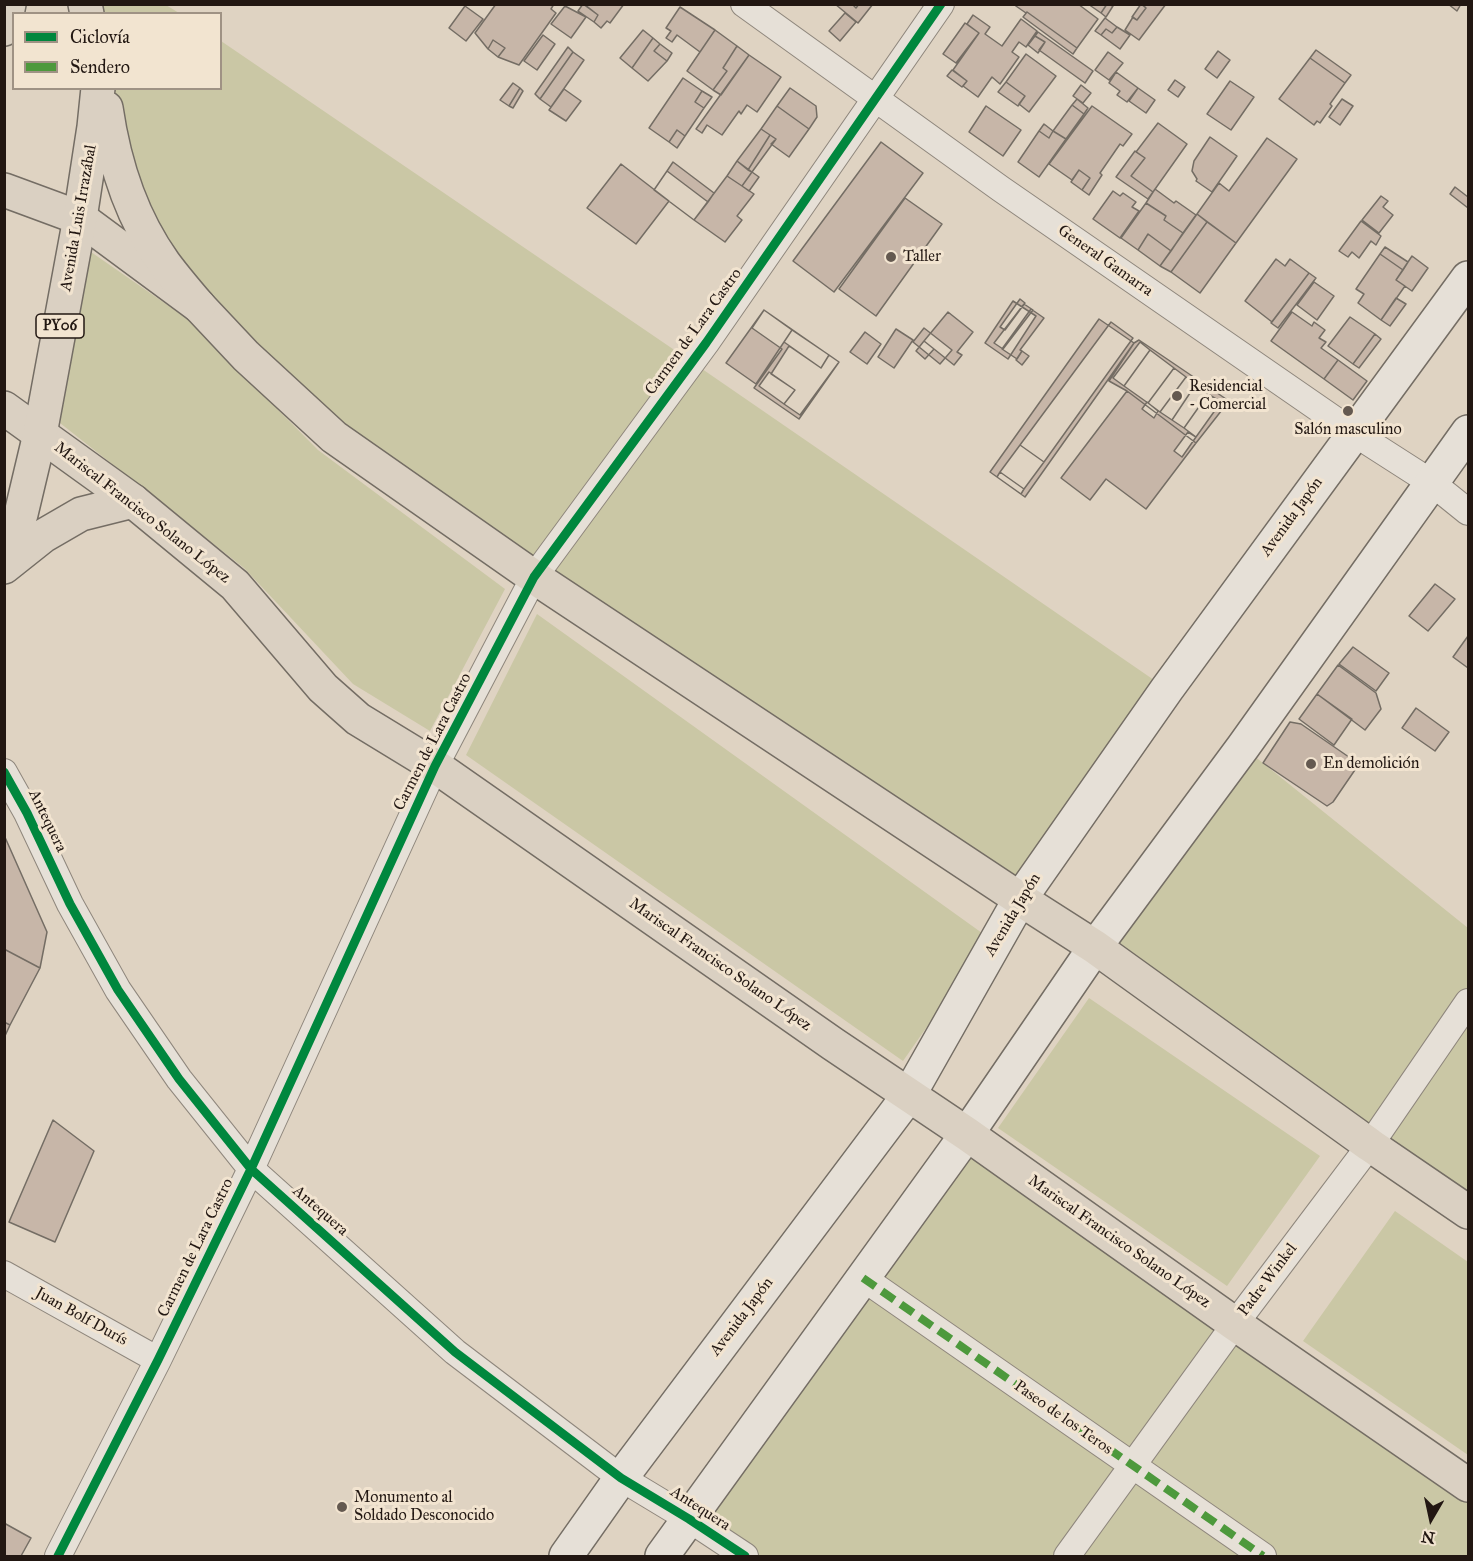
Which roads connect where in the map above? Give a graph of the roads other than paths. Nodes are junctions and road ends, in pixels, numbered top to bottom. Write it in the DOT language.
graph roads {
  1 [pos="9,4"];
  2 [pos="744,4"];
  3 [pos="941,4"];
  4 [pos="4,29"];
  5 [pos="98,90"];
  6 [pos="103,90"];
  7 [pos="876,98"];
  8 [pos="4,190"];
  9 [pos="80,218"];
  10 [pos="1468,278"];
  11 [pos="199,306"];
  12 [pos="4,408"];
  13 [pos="1468,432"];
  14 [pos="1354,433"];
  15 [pos="40,434"];
  16 [pos="1432,483"];
  17 [pos="133,501"];
  18 [pos="1468,512"];
  19 [pos="4,557"];
  20 [pos="4,567"];
  21 [pos="534,577"];
  22 [pos="435,766"];
  23 [pos="4,772"];
  24 [pos="1020,899"];
  25 [pos="1095,947"];
  26 [pos="1468,1002"];
  27 [pos="909,1095"];
  28 [pos="967,1134"];
  29 [pos="1370,1144"];
  30 [pos="251,1169"];
  31 [pos="1468,1212"];
  32 [pos="4,1274"];
  33 [pos="863,1278"];
  34 [pos="1234,1324"];
  35 [pos="158,1360"];
  36 [pos="1133,1467"];
  37 [pos="621,1478"];
  38 [pos="1468,1485"];
  39 [pos="689,1519"];
  40 [pos="58,1557"];
  41 [pos="566,1557"];
  42 [pos="662,1557"];
  43 [pos="745,1557"];
  44 [pos="1067,1557"];
  45 [pos="1263,1557"];
  1 -- 4 [label="main road"];
  2 -- 7 [label="street, General Gamarra"];
  3 -- 7 [label="street, Carmen de Lara Castro"];
  5 -- 9 [label="main road, Avenida Luis Irrazábal / PY06"];
  6 -- 11 [label="main road"];
  7 -- 14 [label="street, General Gamarra"];
  7 -- 21 [label="street, Carmen de Lara Castro"];
  8 -- 9 [label="main road"];
  9 -- 11 [label="main road"];
  9 -- 15 [label="main road, Avenida Luis Irrazábal / PY06"];
  10 -- 14 [label="main road, Avenida Japón"];
  11 -- 21 [label="main road"];
  12 -- 15 [label="main road, Mariscal Francisco Solano López"];
  13 -- 16 [label="main road"];
  14 -- 16 [label="street, General Gamarra"];
  14 -- 24 [label="main road, Avenida Japón"];
  15 -- 17 [label="main road, Mariscal Francisco Solano López"];
  15 -- 19 [label="main road, Avenida Luis Irrazábal / PY06"];
  16 -- 18 [label="street, General Gamarra"];
  16 -- 25 [label="main road"];
  17 -- 20 [label="main road"];
  17 -- 22 [label="main road, Mariscal Francisco Solano López"];
  21 -- 22 [label="street, Carmen de Lara Castro"];
  21 -- 24 [label="main road"];
  22 -- 27 [label="main road, Mariscal Francisco Solano López"];
  22 -- 30 [label="street, Carmen de Lara Castro"];
  23 -- 30 [label="street, Antequera"];
  24 -- 25 [label="main road"];
  24 -- 27 [label="main road, Avenida Japón"];
  25 -- 28 [label="main road"];
  25 -- 29 [label="main road"];
  26 -- 29 [label="street, Padre Winkel"];
  27 -- 28 [label="main road, Mariscal Francisco Solano López"];
  27 -- 37 [label="main road, Avenida Japón"];
  28 -- 33 [label="main road"];
  28 -- 34 [label="main road, Mariscal Francisco Solano López"];
  29 -- 31 [label="main road"];
  29 -- 34 [label="street, Padre Winkel"];
  30 -- 35 [label="street, Carmen de Lara Castro"];
  30 -- 37 [label="street, Antequera"];
  32 -- 35 [label="street, Juan Bolf Durís"];
  33 -- 36 [label="street, Paseo de los Teros"];
  33 -- 39 [label="main road"];
  34 -- 36 [label="street, Padre Winkel"];
  34 -- 38 [label="main road, Mariscal Francisco Solano López"];
  35 -- 40 [label="street, Carmen de Lara Castro"];
  36 -- 44 [label="street, Padre Winkel"];
  36 -- 45 [label="street, Paseo de los Teros"];
  37 -- 39 [label="street, Antequera"];
  37 -- 41 [label="main road, Avenida Japón"];
  39 -- 42 [label="main road"];
  39 -- 43 [label="street, Antequera"];
}
